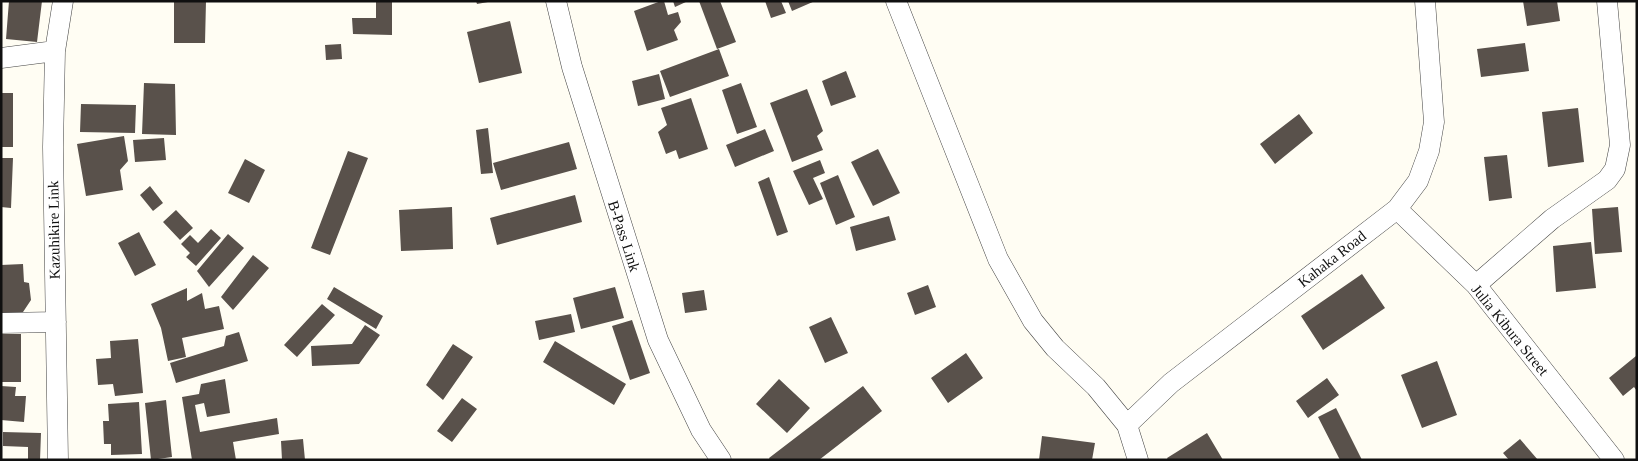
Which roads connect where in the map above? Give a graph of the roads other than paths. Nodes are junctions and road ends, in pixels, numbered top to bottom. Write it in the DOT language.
graph roads {
  1 [pos="63,1"];
  2 [pos="556,1"];
  3 [pos="896,1"];
  4 [pos="1425,1"];
  5 [pos="1607,1"];
  6 [pos="55,51"];
  7 [pos="1,58"];
  8 [pos="1397,209"];
  9 [pos="1476,286"];
  10 [pos="56,322"];
  11 [pos="1,323"];
  12 [pos="1127,425"];
  13 [pos="58,460"];
  14 [pos="721,460"];
  15 [pos="1138,460"];
  16 [pos="1614,460"];
  1 -- 6 [label="street, Kazuhikire Link"];
  2 -- 14 [label="street, B-Pass Link"];
  3 -- 12 [label="street"];
  4 -- 8 [label="street, Kahaka Road"];
  5 -- 9 [label="street"];
  6 -- 7 [label="street"];
  6 -- 10 [label="street, Kazuhikire Link"];
  8 -- 9 [label="street, Julia Kibura Street"];
  8 -- 12 [label="street, Kahaka Road"];
  9 -- 16 [label="street, Julia Kibura Street"];
  10 -- 11 [label="street"];
  10 -- 13 [label="street, Kazuhikire Link"];
  12 -- 15 [label="street"];
}
